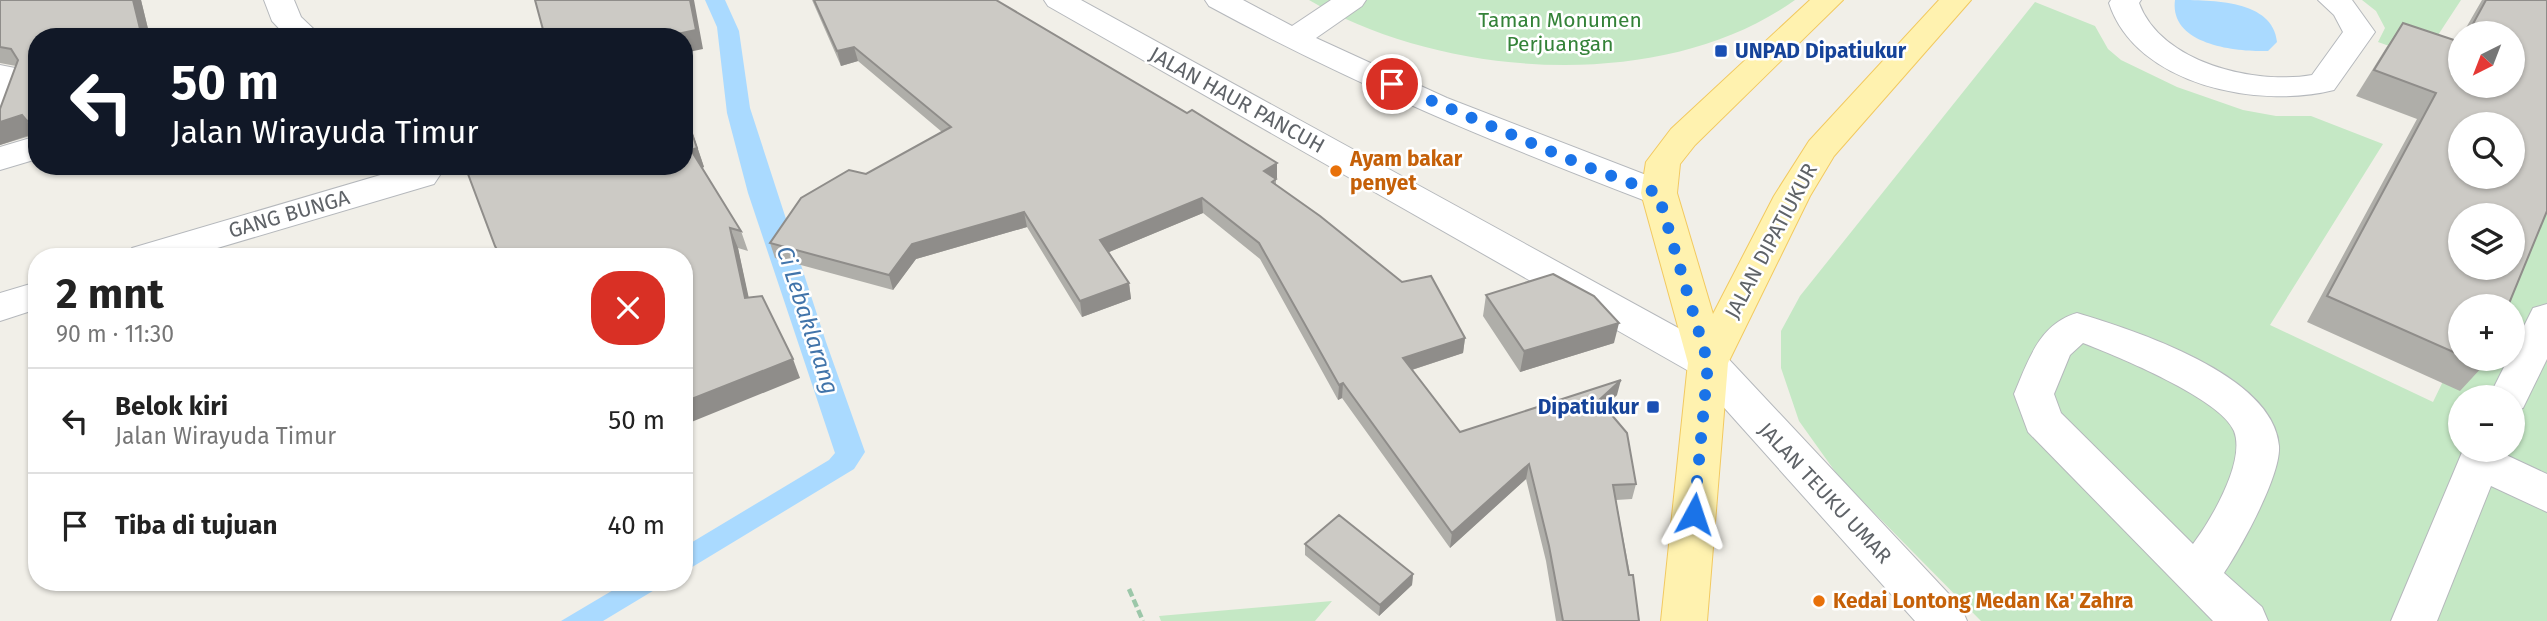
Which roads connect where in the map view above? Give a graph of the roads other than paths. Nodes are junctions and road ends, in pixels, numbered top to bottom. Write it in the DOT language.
graph roads {
  1 [pos="279,0"];
  2 [pos="1059,0"];
  3 [pos="1220,0"];
  4 [pos="1351,0"];
  5 [pos="1828,0"];
  6 [pos="1956,0"];
  7 [pos="2126,0"];
  8 [pos="2333,0"];
  9 [pos="292,28"];
  10 [pos="1293,40"];
  11 [pos="0,75"];
  12 [pos="0,120"];
  13 [pos="28,150"];
  14 [pos="0,159"];
  15 [pos="423,175"];
  16 [pos="1658,193"];
  17 [pos="175,248"];
  18 [pos="28,298"];
  19 [pos="0,307"];
  20 [pos="2547,318"];
  21 [pos="1708,363"];
  22 [pos="2515,385"];
  23 [pos="2478,462"];
  24 [pos="2493,462"];
  25 [pos="2547,494"];
  26 [pos="2196,576"];
  27 [pos="1684,621"];
  28 [pos="1944,621"];
  29 [pos="2245,621"];
  30 [pos="2414,621"];
  1 -- 9 [label="street"];
  2 -- 21 [label="street, JALAN HAUR PANCUH"];
  3 -- 10 [label="street"];
  4 -- 10 [label="street"];
  5 -- 16 [label="main road, JALAN DIPATIUKUR"];
  6 -- 21 [label="main road, JALAN DIPATIUKUR"];
  7 -- 8 [label="street"];
  10 -- 16 [label="street"];
  11 -- 12 [label="street"];
  13 -- 14 [label="street"];
  15 -- 17 [label="street, GANG BUNGA"];
  16 -- 21 [label="main road, JALAN DIPATIUKUR"];
  18 -- 19 [label="street"];
  20 -- 22 [label="street"];
  21 -- 27 [label="main road, JALAN DIPATIUKUR"];
  21 -- 28 [label="street, JALAN TEUKU UMAR"];
  23 -- 30 [label="street"];
  24 -- 25 [label="street"];
  26 -- 26 [label="street"];
  26 -- 29 [label="street"];
}
